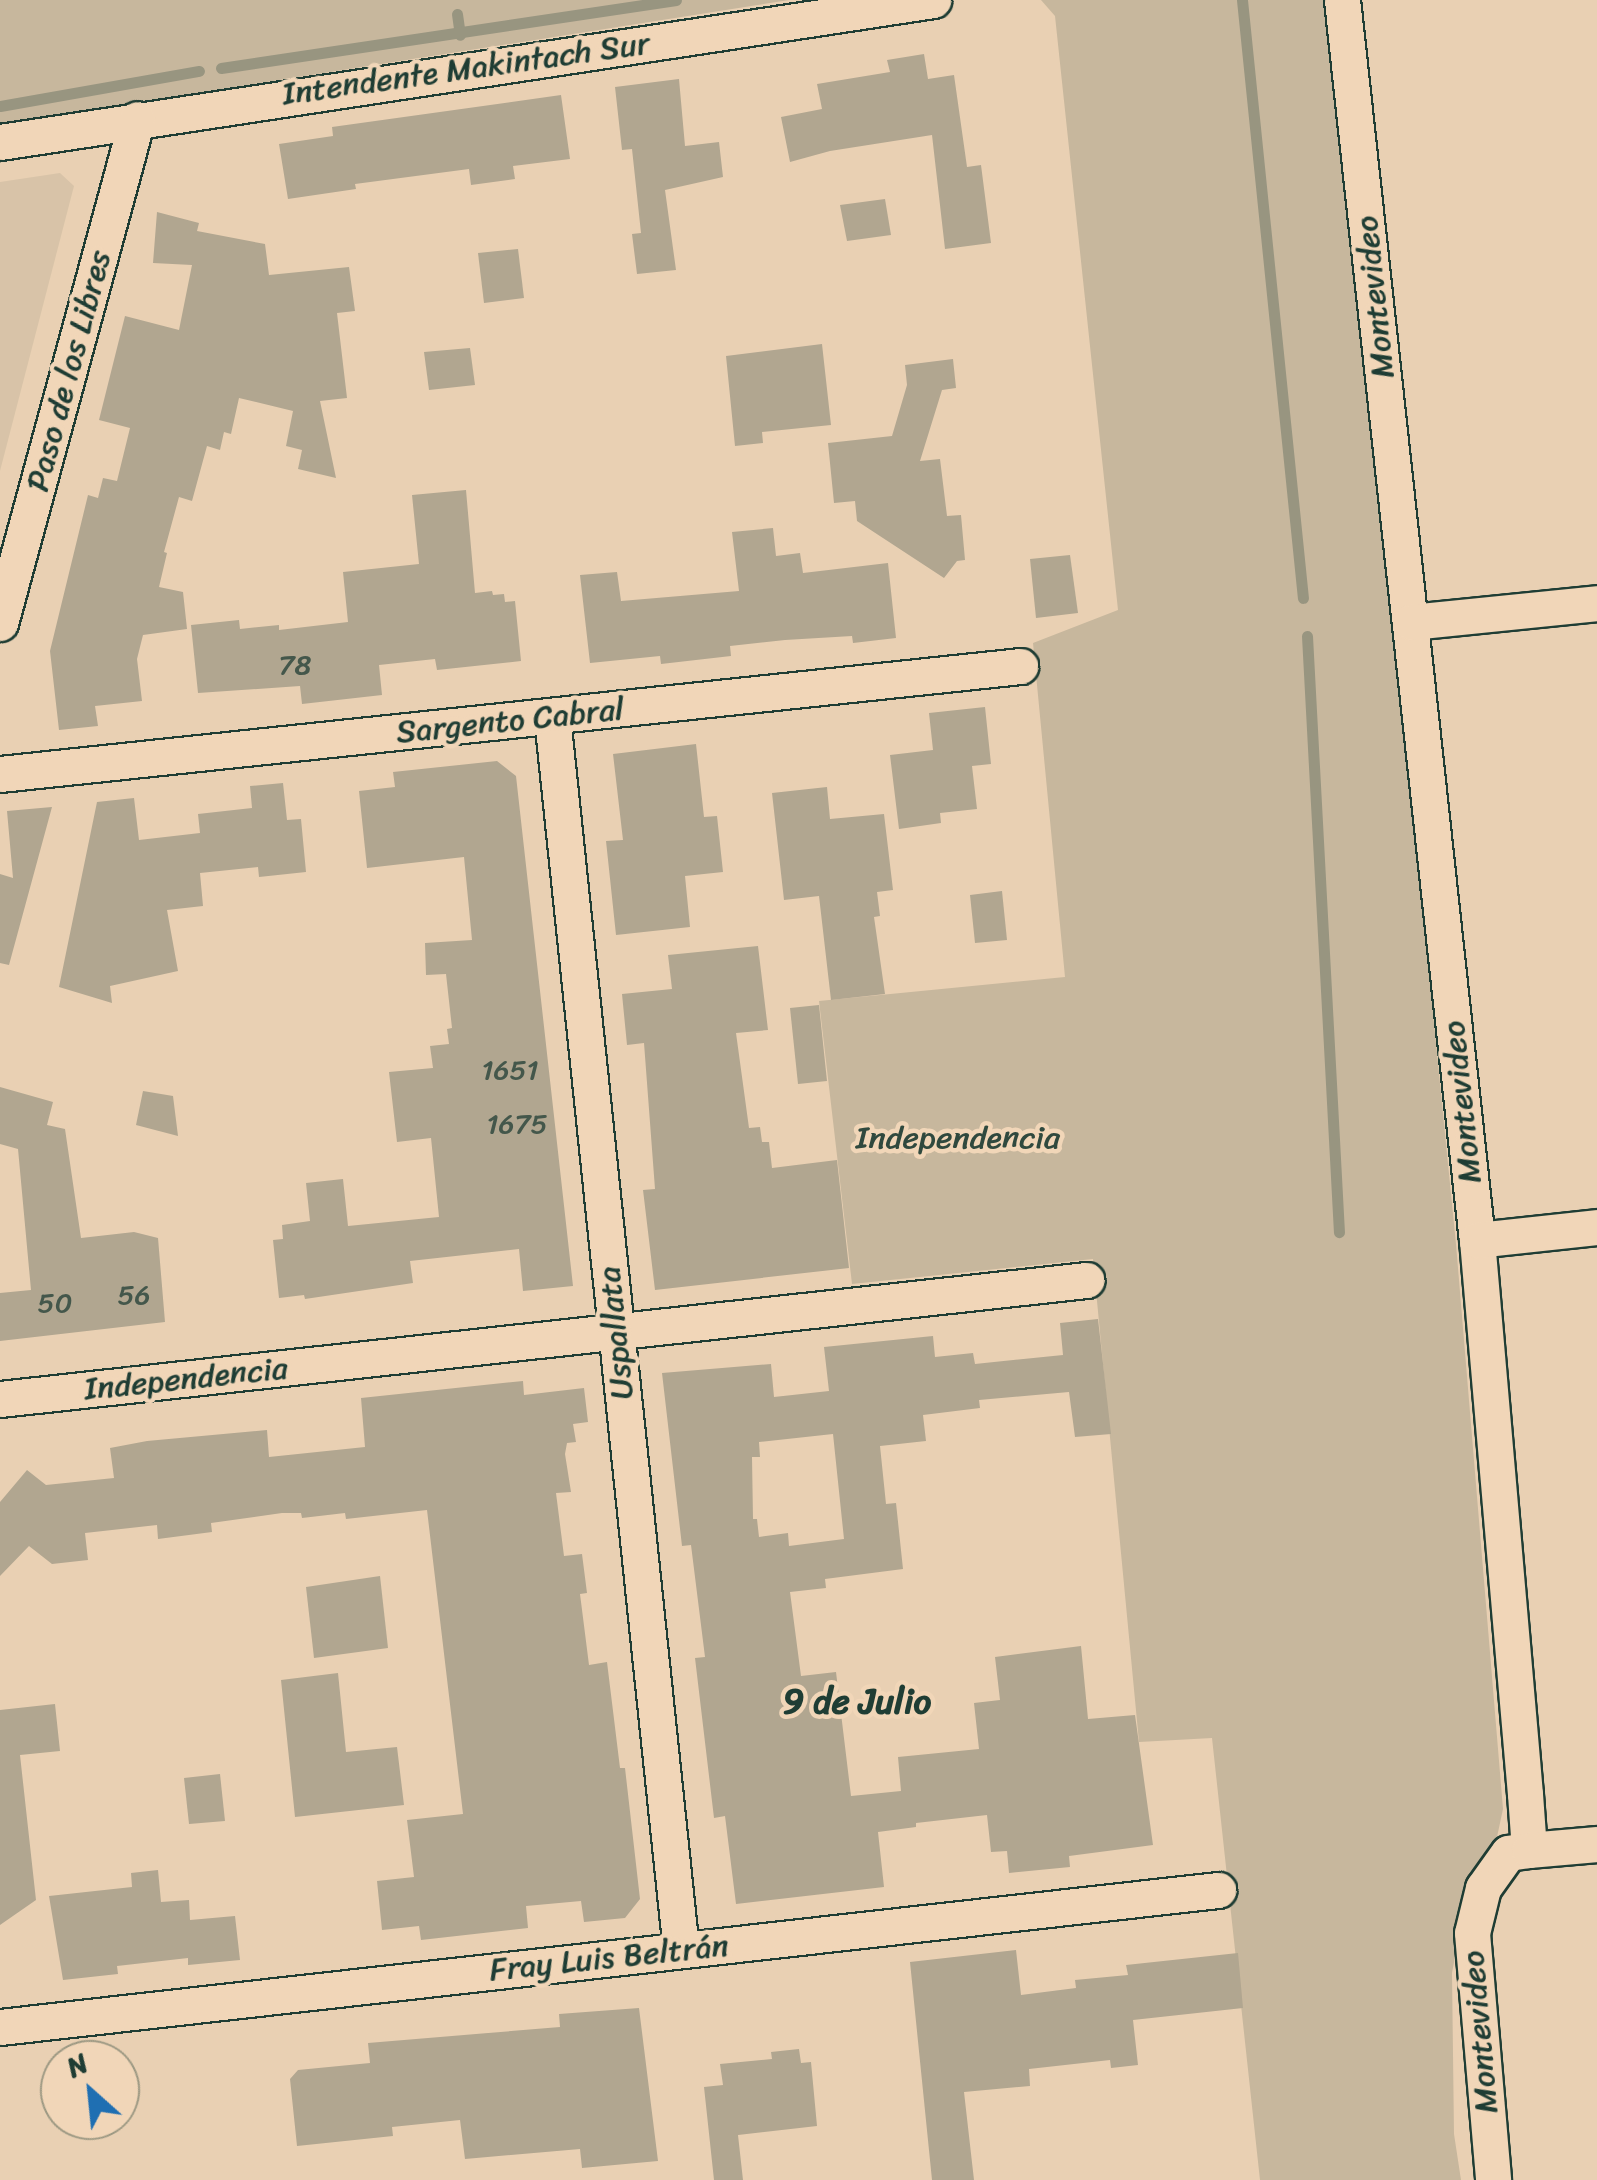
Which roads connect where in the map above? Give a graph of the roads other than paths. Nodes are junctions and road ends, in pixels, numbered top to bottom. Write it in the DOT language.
graph roads {
  1 [pos="933,0"];
  2 [pos="1342,0"];
  3 [pos="137,119"];
  4 [pos="0,142"];
  5 [pos="1597,603"];
  6 [pos="1411,622"];
  7 [pos="0,623"];
  8 [pos="1020,666"];
  9 [pos="552,717"];
  10 [pos="0,774"];
  11 [pos="1597,1227"];
  12 [pos="1477,1240"];
  13 [pos="1087,1280"];
  14 [pos="616,1332"];
  15 [pos="0,1399"];
  16 [pos="1597,1844"];
  17 [pos="1528,1850"];
  18 [pos="1218,1890"];
  19 [pos="682,1950"];
  20 [pos="0,2026"];
  21 [pos="1492,2180"];
  1 -- 3 [label="street, Intendente Makintach Sur"];
  2 -- 6 [label="street, Montevideo"];
  3 -- 4 [label="street, Intendente Makintach Sur"];
  3 -- 7 [label="street, Paso de los Libres"];
  5 -- 6 [label="street"];
  6 -- 12 [label="street, Montevideo"];
  8 -- 9 [label="street, Sargento Cabral"];
  9 -- 10 [label="street, Sargento Cabral"];
  9 -- 14 [label="street, Uspallata"];
  11 -- 12 [label="street"];
  12 -- 17 [label="street, Montevideo"];
  13 -- 14 [label="street, Independencia"];
  14 -- 15 [label="street, Independencia"];
  14 -- 19 [label="street, Uspallata"];
  16 -- 17 [label="street"];
  17 -- 21 [label="street, Montevideo"];
  18 -- 19 [label="street, Fray Luis Beltrán"];
  19 -- 20 [label="street, Fray Luis Beltrán"];
}
